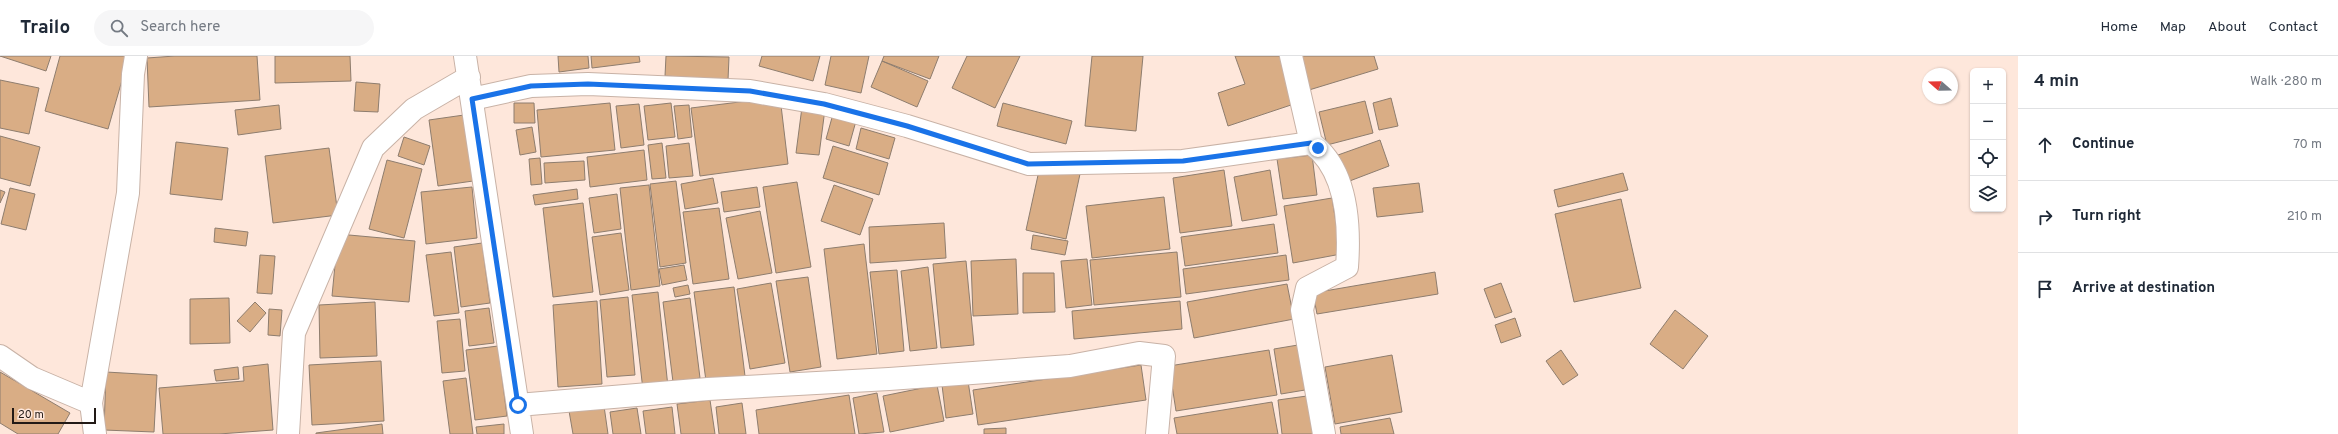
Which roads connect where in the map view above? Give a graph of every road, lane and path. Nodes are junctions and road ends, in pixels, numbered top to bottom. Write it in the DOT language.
graph roads {
  1 [pos="136,56"];
  2 [pos="1291,56"];
  3 [pos="470,63"];
  4 [pos="472,99"];
  5 [pos="1311,143"];
  6 [pos="0,356"];
  7 [pos="91,403"];
  8 [pos="518,405"];
  9 [pos="95,434"];
  10 [pos="288,434"];
  11 [pos="522,434"];
  12 [pos="1157,434"];
  13 [pos="1324,434"];
  1 -- 7 [label="street"];
  2 -- 5 [label="street"];
  3 -- 4 [label="street"];
  3 -- 10 [label="street"];
  4 -- 5 [label="street"];
  4 -- 8 [label="street"];
  5 -- 13 [label="street"];
  6 -- 7 [label="street"];
  7 -- 9 [label="street"];
  8 -- 11 [label="street"];
  8 -- 12 [label="street"];
}
